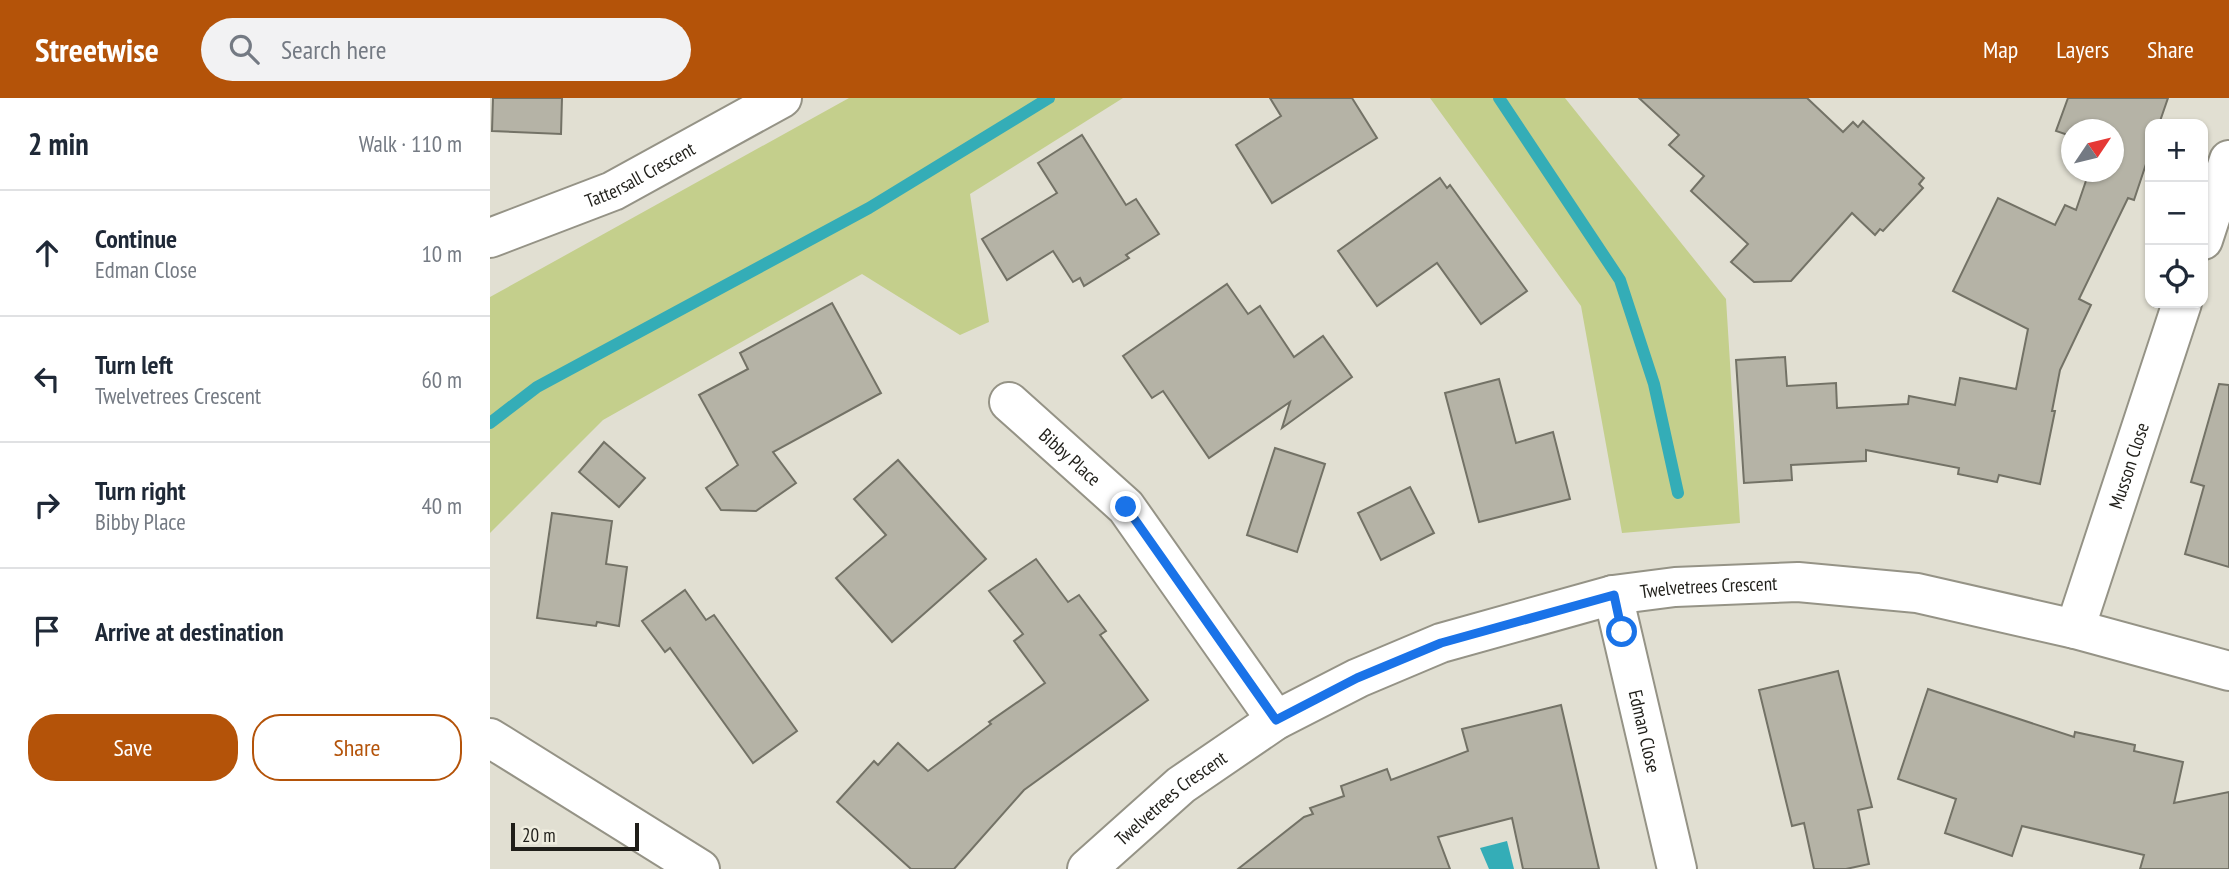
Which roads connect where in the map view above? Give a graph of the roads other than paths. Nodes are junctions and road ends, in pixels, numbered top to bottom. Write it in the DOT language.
graph roads {
  1 [pos="782,98"];
  2 [pos="2229,160"];
  3 [pos="2208,225"];
  4 [pos="490,237"];
  5 [pos="2180,308"];
  6 [pos="1009,402"];
  7 [pos="1614,595"];
  8 [pos="2075,629"];
  9 [pos="2229,671"];
  10 [pos="1276,720"];
  11 [pos="490,738"];
  12 [pos="700,869"];
  13 [pos="1087,869"];
  14 [pos="1677,869"];
  1 -- 4 [label="street, Tattersall Crescent"];
  2 -- 3 [label="street"];
  5 -- 8 [label="street, Musson Close"];
  6 -- 10 [label="street, Bibby Place"];
  7 -- 8 [label="street, Twelvetrees Crescent"];
  7 -- 10 [label="street, Twelvetrees Crescent"];
  7 -- 14 [label="street, Edman Close"];
  8 -- 9 [label="street, Twelvetrees Crescent"];
  10 -- 13 [label="street, Twelvetrees Crescent"];
  11 -- 12 [label="street"];
}
